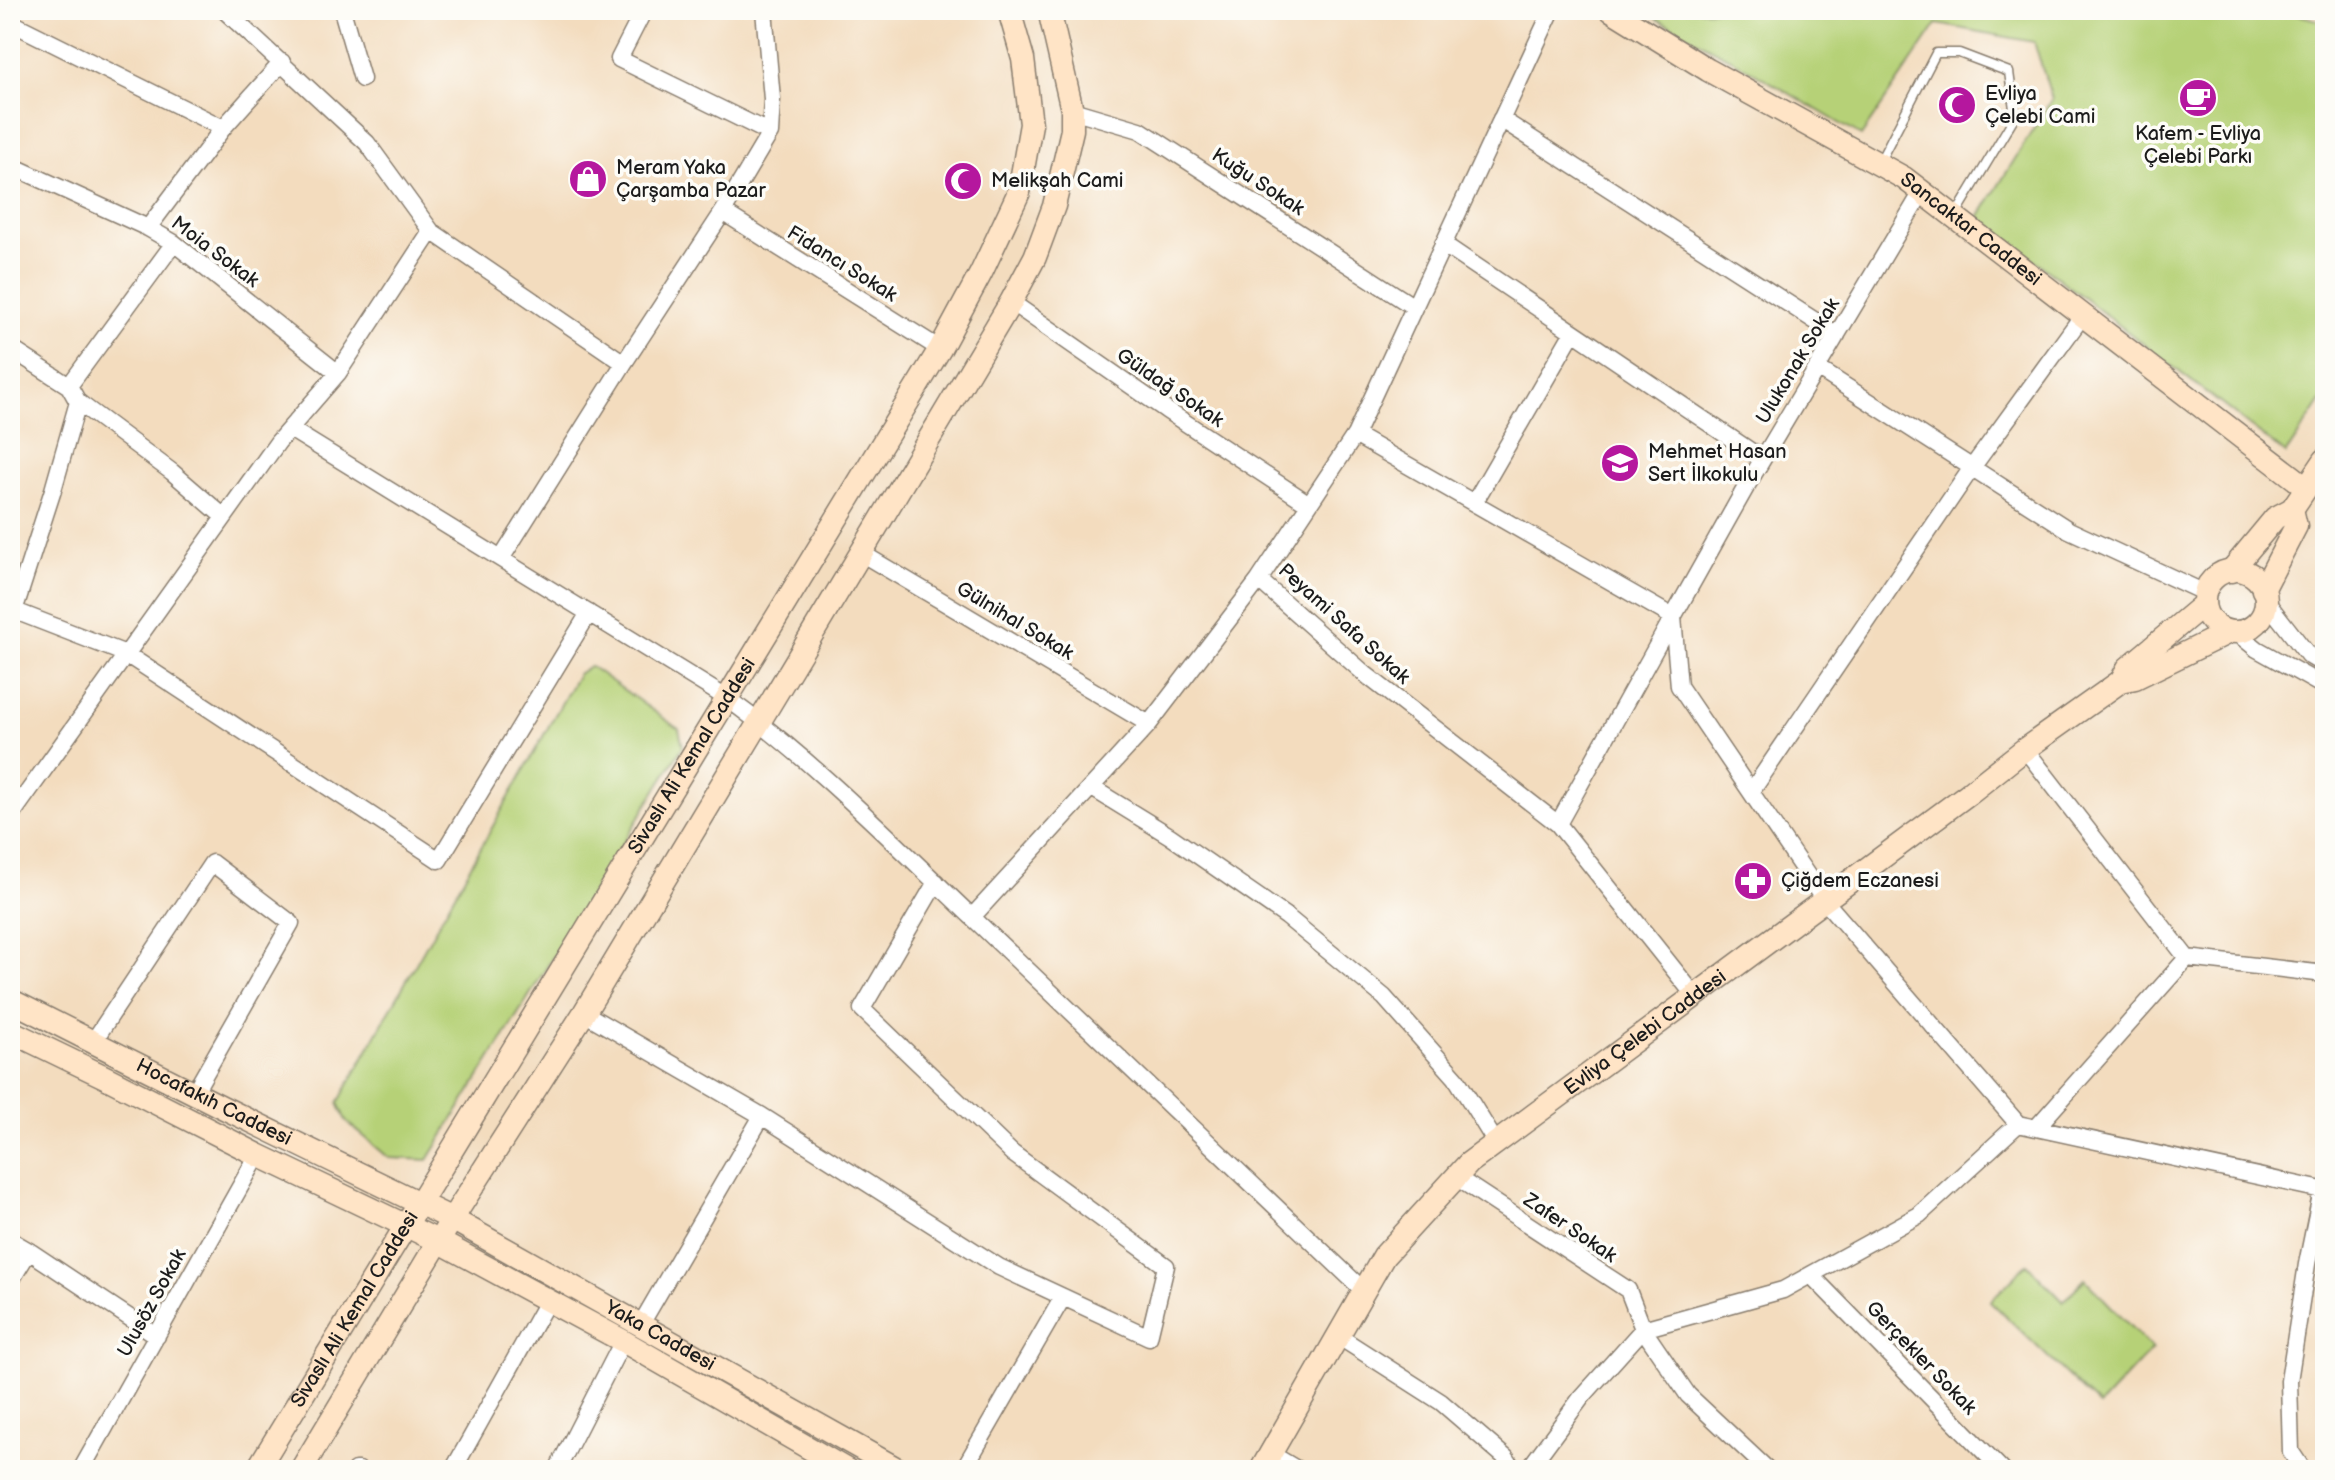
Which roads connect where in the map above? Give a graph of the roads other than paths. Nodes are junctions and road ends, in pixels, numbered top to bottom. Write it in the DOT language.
graph roads {
  1 [pos="224,10"];
  2 [pos="342,10"];
  3 [pos="644,10"];
  4 [pos="764,10"];
  5 [pos="1009,10"];
  6 [pos="1049,10"];
  7 [pos="1552,10"];
  8 [pos="1611,10"];
  9 [pos="10,22"];
  10 [pos="282,62"];
  11 [pos="362,79"];
  12 [pos="1072,110"];
  13 [pos="1501,119"];
  14 [pos="223,128"];
  15 [pos="770,133"];
  16 [pos="1878,164"];
  17 [pos="10,165"];
  18 [pos="1922,192"];
  19 [pos="723,212"];
  20 [pos="1955,217"];
  21 [pos="148,228"];
  22 [pos="431,231"];
  23 [pos="174,243"];
  24 [pos="1443,244"];
  25 [pos="1011,302"];
  26 [pos="1414,307"];
  27 [pos="2083,315"];
  28 [pos="1573,332"];
  29 [pos="1837,335"];
  30 [pos="10,348"];
  31 [pos="940,349"];
  32 [pos="624,363"];
  33 [pos="1817,368"];
  34 [pos="338,373"];
  35 [pos="69,386"];
  36 [pos="78,402"];
  37 [pos="290,429"];
  38 [pos="1355,435"];
  39 [pos="1762,459"];
  40 [pos="2325,460"];
  41 [pos="1971,469"];
  42 [pos="2306,487"];
  43 [pos="1474,503"];
  44 [pos="1309,504"];
  45 [pos="2292,509"];
  46 [pos="224,517"];
  47 [pos="861,553"];
  48 [pos="501,559"];
  49 [pos="2231,571"];
  50 [pos="1259,580"];
  51 [pos="2265,595"];
  52 [pos="2204,598"];
  53 [pos="12,610"];
  54 [pos="589,613"];
  55 [pos="1673,617"];
  56 [pos="2232,632"];
  57 [pos="126,654"];
  58 [pos="2325,665"];
  59 [pos="2121,681"];
  60 [pos="2325,687"];
  61 [pos="728,699"];
  62 [pos="758,721"];
  63 [pos="1149,724"];
  64 [pos="2025,749"];
  65 [pos="1092,788"];
  66 [pos="1751,792"];
  67 [pos="10,817"];
  68 [pos="1558,824"];
  69 [pos="936,882"];
  70 [pos="1824,900"];
  71 [pos="972,917"];
  72 [pos="2187,958"];
  73 [pos="2325,974"];
  74 [pos="1695,996"];
  75 [pos="10,1000"];
  76 [pos="584,1013"];
  77 [pos="12,1037"];
  78 [pos="93,1042"];
  79 [pos="194,1093"];
  80 [pos="762,1116"];
  81 [pos="2018,1124"];
  82 [pos="2036,1128"];
  83 [pos="1496,1143"];
  84 [pos="258,1155"];
  85 [pos="1456,1177"];
  86 [pos="2324,1190"];
  87 [pos="419,1203"];
  88 [pos="452,1219"];
  89 [pos="406,1224"];
  90 [pos="10,1240"];
  91 [pos="440,1242"];
  92 [pos="29,1251"];
  93 [pos="1811,1275"];
  94 [pos="10,1282"];
  95 [pos="1364,1291"];
  96 [pos="1063,1297"];
  97 [pos="548,1300"];
  98 [pos="641,1324"];
  99 [pos="1643,1329"];
  100 [pos="157,1336"];
  101 [pos="1338,1336"];
  102 [pos="623,1341"];
  103 [pos="1266,1462"];
  104 [pos="2298,1469"];
  105 [pos="81,1470"];
  106 [pos="257,1470"];
  107 [pos="301,1470"];
  108 [pos="453,1470"];
  109 [pos="557,1470"];
  110 [pos="847,1470"];
  111 [pos="899,1470"];
  112 [pos="963,1470"];
  113 [pos="1298,1470"];
  114 [pos="1514,1470"];
  115 [pos="1528,1470"];
  116 [pos="1768,1470"];
  117 [pos="2002,1470"];
  1 -- 10 [label="street"];
  2 -- 11 [label="street"];
  3 -- 15 [label="street"];
  4 -- 15 [label="street"];
  5 -- 31 [label="street, Sivaslı Ali Kemal Caddesi"];
  6 -- 12 [label="street, Sivaslı Ali Kemal Caddesi"];
  7 -- 13 [label="street, Peyami Safa Sokak"];
  8 -- 16 [label="street, Sancaktar Caddesi"];
  9 -- 14 [label="street"];
  10 -- 14 [label="street"];
  10 -- 22 [label="street"];
  12 -- 25 [label="street, Sivaslı Ali Kemal Caddesi"];
  12 -- 26 [label="street, Kuğu Sokak"];
  13 -- 24 [label="street, Peyami Safa Sokak"];
  13 -- 29 [label="street"];
  14 -- 21 [label="street"];
  15 -- 19 [label="street"];
  16 -- 18 [label="street, Sancaktar Caddesi"];
  16 -- 20 [label="lane"];
  17 -- 21 [label="street, Moia Sokak"];
  18 -- 20 [label="street, Sancaktar Caddesi"];
  18 -- 29 [label="street, Ulukonak Sokak"];
  19 -- 31 [label="street, Fidancı Sokak"];
  19 -- 32 [label="street"];
  20 -- 27 [label="street, Sancaktar Caddesi"];
  21 -- 23 [label="street, Moia Sokak"];
  22 -- 32 [label="street"];
  22 -- 34 [label="street"];
  23 -- 34 [label="street, Moia Sokak"];
  23 -- 35 [label="street"];
  24 -- 26 [label="street, Peyami Safa Sokak"];
  24 -- 28 [label="street"];
  25 -- 44 [label="street, Güldağ Sokak"];
  25 -- 47 [label="street, Sivaslı Ali Kemal Caddesi"];
  26 -- 38 [label="street, Peyami Safa Sokak"];
  27 -- 41 [label="street"];
  27 -- 42 [label="street, Sancaktar Caddesi"];
  28 -- 39 [label="street"];
  28 -- 43 [label="street"];
  29 -- 33 [label="street, Ulukonak Sokak"];
  30 -- 35 [label="street"];
  31 -- 61 [label="street, Sivaslı Ali Kemal Caddesi"];
  32 -- 48 [label="street"];
  33 -- 39 [label="street, Ulukonak Sokak"];
  33 -- 41 [label="street"];
  34 -- 37 [label="street"];
  35 -- 36 [label="street"];
  36 -- 46 [label="street"];
  36 -- 53 [label="street"];
  37 -- 46 [label="street"];
  37 -- 48 [label="street"];
  38 -- 43 [label="street"];
  38 -- 44 [label="street, Peyami Safa Sokak"];
  39 -- 55 [label="street, Ulukonak Sokak"];
  40 -- 42 [label="street"];
  41 -- 52 [label="street"];
  41 -- 66 [label="street"];
  42 -- 45 [label="street"];
  43 -- 55 [label="street"];
  44 -- 50 [label="street, Peyami Safa Sokak"];
  45 -- 49 [label="street"];
  45 -- 51 [label="street"];
  46 -- 57 [label="street"];
  47 -- 62 [label="street, Sivaslı Ali Kemal Caddesi"];
  47 -- 63 [label="street, Gülnihal Sokak"];
  48 -- 54 [label="street"];
  49 -- 51 [label="street"];
  49 -- 52 [label="street"];
  50 -- 63 [label="street"];
  50 -- 68 [label="street, Peyami Safa Sokak"];
  51 -- 56 [label="street"];
  51 -- 58 [label="street"];
  52 -- 56 [label="street"];
  52 -- 59 [label="street, Evliya Çelebi Caddesi"];
  53 -- 57 [label="street"];
  54 -- 57 [label="street"];
  54 -- 61 [label="street"];
  55 -- 66 [label="street"];
  55 -- 68 [label="street, Ulukonak Sokak"];
  56 -- 59 [label="street, Evliya Çelebi Caddesi"];
  56 -- 60 [label="street"];
  57 -- 67 [label="street"];
  59 -- 64 [label="street, Evliya Çelebi Caddesi"];
  61 -- 62 [label="street"];
  61 -- 87 [label="street, Sivaslı Ali Kemal Caddesi"];
  62 -- 69 [label="street"];
  62 -- 76 [label="street, Sivaslı Ali Kemal Caddesi"];
  63 -- 65 [label="street"];
  64 -- 70 [label="street, Evliya Çelebi Caddesi"];
  64 -- 72 [label="street"];
  65 -- 71 [label="street"];
  65 -- 83 [label="street"];
  66 -- 70 [label="street"];
  68 -- 74 [label="street, Peyami Safa Sokak"];
  69 -- 71 [label="street"];
  69 -- 96 [label="street"];
  70 -- 74 [label="street, Evliya Çelebi Caddesi"];
  70 -- 81 [label="street"];
  71 -- 95 [label="street"];
  72 -- 73 [label="street"];
  72 -- 82 [label="street"];
  74 -- 83 [label="street, Evliya Çelebi Caddesi"];
  75 -- 78 [label="street, Hocafakıh Caddesi"];
  76 -- 80 [label="street"];
  76 -- 88 [label="street, Sivaslı Ali Kemal Caddesi"];
  77 -- 84 [label="street, Hocafakıh Caddesi"];
  78 -- 79 [label="street, Hocafakıh Caddesi"];
  78 -- 79 [label="street"];
  79 -- 87 [label="street, Hocafakıh Caddesi"];
  80 -- 96 [label="street"];
  80 -- 98 [label="street"];
  81 -- 82 [label="street"];
  81 -- 93 [label="street"];
  82 -- 86 [label="street"];
  83 -- 85 [label="street, Evliya Çelebi Caddesi"];
  84 -- 89 [label="street, Hocafakıh Caddesi"];
  84 -- 100 [label="street, Ulusöz Sokak"];
  85 -- 95 [label="street, Evliya Çelebi Caddesi"];
  85 -- 99 [label="street, Zafer Sokak"];
  86 -- 104 [label="street"];
  87 -- 88 [label="street, Yaka Caddesi"];
  87 -- 89 [label="street, Sivaslı Ali Kemal Caddesi"];
  88 -- 91 [label="street, Sivaslı Ali Kemal Caddesi"];
  88 -- 98 [label="street, Yaka Caddesi"];
  89 -- 91 [label="street, Yaka Caddesi"];
  89 -- 106 [label="street, Sivaslı Ali Kemal Caddesi"];
  90 -- 92 [label="street"];
  91 -- 97 [label="street, Yaka Caddesi"];
  91 -- 107 [label="street, Sivaslı Ali Kemal Caddesi"];
  92 -- 94 [label="street"];
  92 -- 100 [label="street"];
  93 -- 99 [label="street"];
  93 -- 117 [label="street, Gerçekler Sokak"];
  95 -- 101 [label="street, Evliya Çelebi Caddesi"];
  96 -- 112 [label="street"];
  97 -- 102 [label="street, Yaka Caddesi"];
  97 -- 108 [label="street"];
  98 -- 111 [label="street, Yaka Caddesi"];
  99 -- 115 [label="street"];
  99 -- 116 [label="street, Zafer Sokak"];
  100 -- 105 [label="street, Ulusöz Sokak"];
  101 -- 103 [label="street, Evliya Çelebi Caddesi"];
  101 -- 114 [label="street"];
  102 -- 109 [label="street"];
  102 -- 110 [label="street, Yaka Caddesi"];
  103 -- 113 [label="street"];
}
